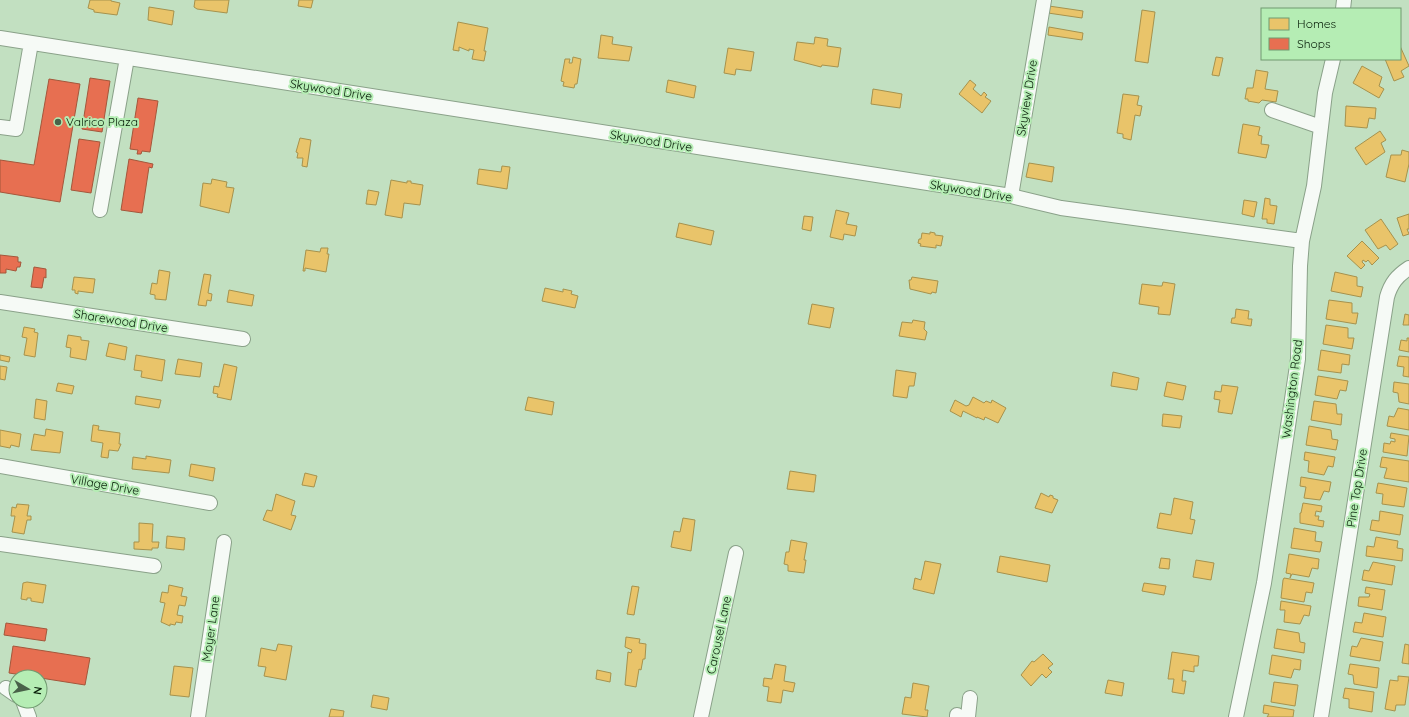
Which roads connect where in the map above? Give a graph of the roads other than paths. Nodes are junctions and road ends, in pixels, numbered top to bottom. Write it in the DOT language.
graph roads {
  1 [pos="1044,0"];
  2 [pos="0,38"];
  3 [pos="31,43"];
  4 [pos="127,58"];
  5 [pos="1333,60"];
  6 [pos="1272,110"];
  7 [pos="0,127"];
  8 [pos="1321,127"];
  9 [pos="1011,196"];
  10 [pos="100,210"];
  11 [pos="1302,241"];
  12 [pos="1409,268"];
  13 [pos="0,302"];
  14 [pos="243,339"];
  15 [pos="0,466"];
  16 [pos="210,504"];
  17 [pos="224,542"];
  18 [pos="0,544"];
  19 [pos="736,553"];
  20 [pos="154,566"];
  21 [pos="970,698"];
  22 [pos="961,716"];
  23 [pos="198,717"];
  24 [pos="701,717"];
  25 [pos="1236,717"];
  26 [pos="1320,717"];
  1 -- 9 [label="street, Skyview Drive"];
  2 -- 3 [label="street, Skywood Drive"];
  3 -- 4 [label="street, Skywood Drive"];
  3 -- 7 [label="street"];
  4 -- 9 [label="street, Skywood Drive"];
  4 -- 10 [label="street"];
  5 -- 8 [label="street, Washington Road"];
  6 -- 8 [label="street"];
  8 -- 11 [label="street, Washington Road"];
  9 -- 11 [label="street, Skywood Drive"];
  11 -- 25 [label="street, Washington Road"];
  12 -- 26 [label="street, Pine Top Drive"];
  13 -- 14 [label="street, Sharewood Drive"];
  15 -- 16 [label="street, Village Drive"];
  17 -- 23 [label="street, Moyer Lane"];
  18 -- 20 [label="street"];
  19 -- 24 [label="street, Carousel Lane"];
  21 -- 22 [label="street"];
}
